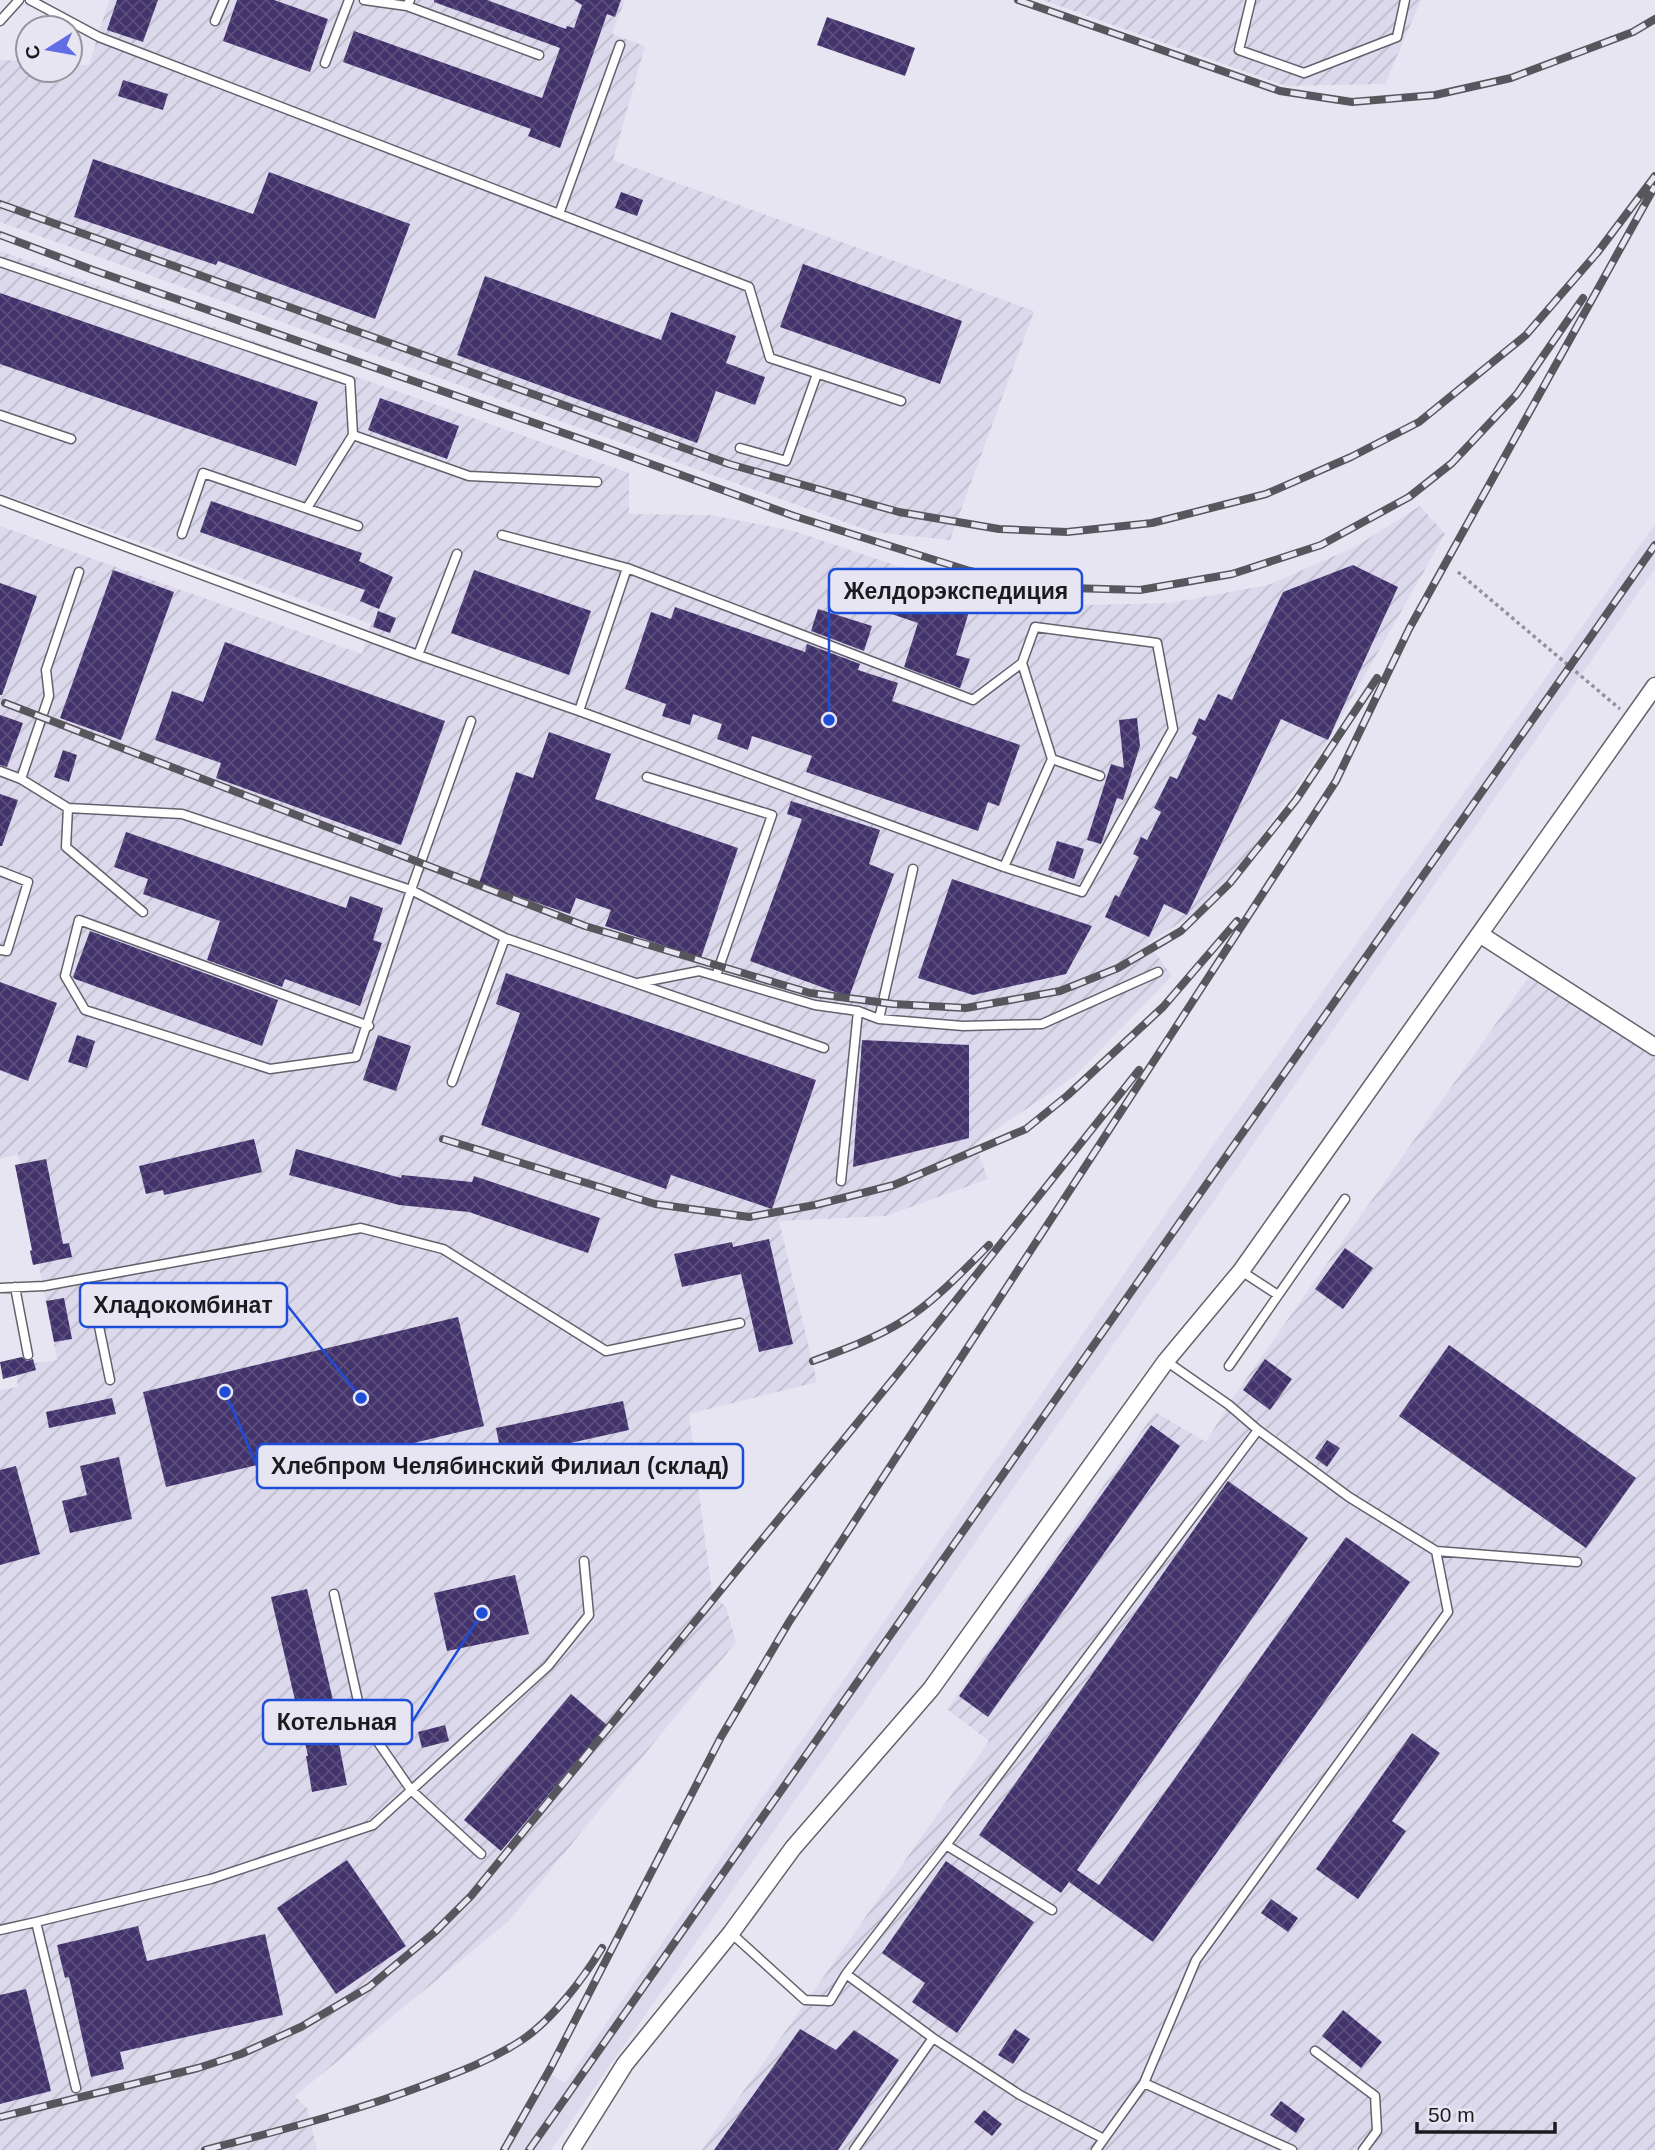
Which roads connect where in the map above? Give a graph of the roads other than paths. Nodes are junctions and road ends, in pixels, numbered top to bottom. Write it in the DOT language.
graph roads {
  1 [pos="19,0"];
  2 [pos="30,0"];
  3 [pos="224,0"];
  4 [pos="349,0"];
  5 [pos="364,0"];
  6 [pos="1251,0"];
  7 [pos="1405,0"];
  8 [pos="408,3"];
  9 [pos="0,21"];
  10 [pos="215,21"];
  11 [pos="620,46"];
  12 [pos="539,55"];
  13 [pos="325,63"];
  14 [pos="559,214"];
  15 [pos="0,262"];
  16 [pos="817,374"];
  17 [pos="901,401"];
  18 [pos="0,415"];
  19 [pos="353,435"];
  20 [pos="71,439"];
  21 [pos="740,448"];
  22 [pos="597,482"];
  23 [pos="0,500"];
  24 [pos="307,508"];
  25 [pos="358,526"];
  26 [pos="182,534"];
  27 [pos="502,535"];
  28 [pos="457,554"];
  29 [pos="628,568"];
  30 [pos="79,572"];
  31 [pos="418,655"];
  32 [pos="1022,663"];
  33 [pos="1655,686"];
  34 [pos="579,711"];
  35 [pos="471,721"];
  36 [pos="1052,759"];
  37 [pos="0,771"];
  38 [pos="1100,776"];
  39 [pos="647,777"];
  40 [pos="21,779"];
  41 [pos="68,808"];
  42 [pos="1004,867"];
  43 [pos="913,869"];
  44 [pos="0,871"];
  45 [pos="411,890"];
  46 [pos="143,912"];
  47 [pos="1481,935"];
  48 [pos="505,938"];
  49 [pos="0,950"];
  50 [pos="1158,972"];
  51 [pos="716,976"];
  52 [pos="637,983"];
  53 [pos="858,1011"];
  54 [pos="879,1019"];
  55 [pos="369,1026"];
  56 [pos="1655,1047"];
  57 [pos="824,1048"];
  58 [pos="452,1082"];
  59 [pos="841,1181"];
  60 [pos="1345,1199"];
  61 [pos="1241,1271"];
  62 [pos="89,1278"];
  63 [pos="15,1287"];
  64 [pos="0,1288"];
  65 [pos="1278,1295"];
  66 [pos="740,1324"];
  67 [pos="28,1355"];
  68 [pos="1166,1361"];
  69 [pos="1229,1366"];
  70 [pos="110,1380"];
  71 [pos="1258,1430"];
  72 [pos="1436,1551"];
  73 [pos="584,1561"];
  74 [pos="1577,1562"];
  75 [pos="334,1594"];
  76 [pos="411,1790"];
  77 [pos="946,1845"];
  78 [pos="481,1854"];
  79 [pos="1052,1910"];
  80 [pos="36,1922"];
  81 [pos="0,1930"];
  82 [pos="731,1933"];
  83 [pos="846,1974"];
  84 [pos="933,2038"];
  85 [pos="1315,2051"];
  86 [pos="1144,2083"];
  87 [pos="76,2088"];
  88 [pos="1104,2139"];
  89 [pos="571,2150"];
  90 [pos="854,2150"];
  91 [pos="1096,2150"];
  92 [pos="1292,2150"];
  93 [pos="1363,2150"];
  1 -- 9 [label="lane"];
  2 -- 14 [label="lane"];
  3 -- 10 [label="lane"];
  4 -- 13 [label="lane"];
  5 -- 8 [label="lane"];
  6 -- 7 [label="lane"];
  8 -- 12 [label="lane"];
  11 -- 14 [label="lane"];
  14 -- 16 [label="lane"];
  15 -- 19 [label="lane"];
  16 -- 17 [label="lane"];
  16 -- 21 [label="lane"];
  18 -- 20 [label="lane"];
  19 -- 22 [label="lane"];
  19 -- 24 [label="lane"];
  23 -- 31 [label="lane"];
  24 -- 25 [label="lane"];
  24 -- 26 [label="lane"];
  27 -- 29 [label="lane"];
  28 -- 31 [label="lane"];
  29 -- 32 [label="lane"];
  29 -- 34 [label="lane"];
  30 -- 40 [label="lane"];
  31 -- 34 [label="lane"];
  32 -- 36 [label="lane"];
  32 -- 42 [label="lane"];
  33 -- 47 [label="street"];
  34 -- 42 [label="lane"];
  35 -- 45 [label="lane"];
  36 -- 38 [label="lane"];
  36 -- 42 [label="lane"];
  37 -- 40 [label="lane"];
  39 -- 51 [label="lane"];
  40 -- 41 [label="lane"];
  41 -- 45 [label="lane"];
  41 -- 46 [label="lane"];
  43 -- 54 [label="lane"];
  44 -- 49 [label="lane"];
  45 -- 48 [label="lane"];
  45 -- 55 [label="lane"];
  47 -- 56 [label="street"];
  47 -- 61 [label="street"];
  48 -- 52 [label="lane"];
  48 -- 58 [label="lane"];
  50 -- 54 [label="lane"];
  51 -- 52 [label="lane"];
  51 -- 53 [label="lane"];
  52 -- 57 [label="lane"];
  53 -- 54 [label="lane"];
  53 -- 59 [label="lane"];
  55 -- 55 [label="lane"];
  60 -- 65 [label="lane"];
  61 -- 65 [label="lane"];
  61 -- 68 [label="street"];
  62 -- 63 [label="lane"];
  62 -- 66 [label="lane"];
  62 -- 70 [label="lane"];
  63 -- 64 [label="lane"];
  63 -- 67 [label="lane"];
  65 -- 69 [label="lane"];
  68 -- 71 [label="lane"];
  68 -- 82 [label="street"];
  71 -- 72 [label="lane"];
  71 -- 77 [label="lane"];
  72 -- 74 [label="lane"];
  72 -- 86 [label="lane"];
  73 -- 76 [label="lane"];
  75 -- 76 [label="lane"];
  76 -- 78 [label="lane"];
  76 -- 80 [label="lane"];
  77 -- 79 [label="lane"];
  77 -- 83 [label="lane"];
  80 -- 81 [label="lane"];
  80 -- 87 [label="lane"];
  82 -- 83 [label="lane"];
  82 -- 89 [label="street"];
  83 -- 84 [label="lane"];
  84 -- 88 [label="lane"];
  84 -- 90 [label="lane"];
  85 -- 93 [label="lane"];
  86 -- 88 [label="lane"];
  86 -- 92 [label="lane"];
  88 -- 91 [label="lane"];
}
